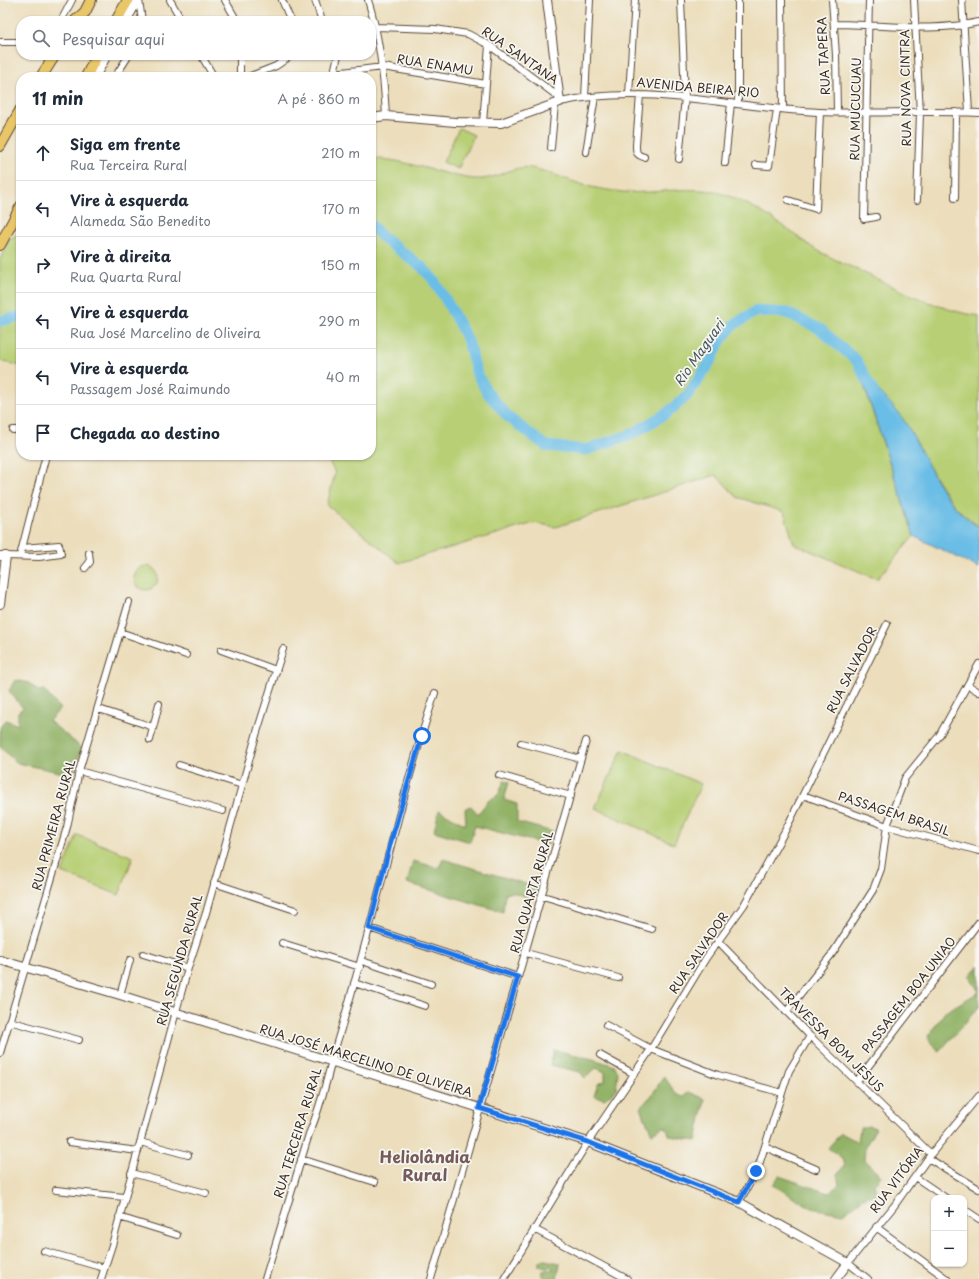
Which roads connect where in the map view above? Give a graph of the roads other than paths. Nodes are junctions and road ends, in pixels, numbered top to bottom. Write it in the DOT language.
graph roads {
  1 [pos="72,0"];
  2 [pos="87,0"];
  3 [pos="92,0"];
  4 [pos="124,0"];
  5 [pos="128,0"];
  6 [pos="138,0"];
  7 [pos="170,0"];
  8 [pos="225,0"];
  9 [pos="282,0"];
  10 [pos="315,0"];
  11 [pos="368,0"];
  12 [pos="547,0"];
  13 [pos="590,0"];
  14 [pos="635,0"];
  15 [pos="681,0"];
  16 [pos="738,0"];
  17 [pos="782,0"];
  18 [pos="832,0"];
  19 [pos="869,0"];
  20 [pos="914,0"];
  21 [pos="962,0"];
  22 [pos="64,16"];
  23 [pos="77,16"];
  24 [pos="80,16"];
  25 [pos="115,16"];
  26 [pos="119,16"];
  27 [pos="129,16"];
  28 [pos="141,16"];
  29 [pos="179,16"];
  30 [pos="234,16"];
  31 [pos="290,16"];
  32 [pos="320,16"];
  33 [pos="371,16"];
  34 [pos="979,22"];
  35 [pos="834,24"];
  36 [pos="870,24"];
  37 [pos="963,26"];
  38 [pos="916,27"];
  39 [pos="376,28"];
  40 [pos="376,37"];
  41 [pos="0,42"];
  42 [pos="16,42"];
  43 [pos="489,45"];
  44 [pos="52,60"];
  45 [pos="126,60"];
  46 [pos="204,60"];
  47 [pos="240,60"];
  48 [pos="285,60"];
  49 [pos="337,60"];
  50 [pos="97,62"];
  51 [pos="383,68"];
  52 [pos="44,72"];
  53 [pos="90,72"];
  54 [pos="96,72"];
  55 [pos="119,72"];
  56 [pos="211,72"];
  57 [pos="240,72"];
  58 [pos="261,72"];
  59 [pos="334,72"];
  60 [pos="354,72"];
  61 [pos="486,84"];
  62 [pos="629,94"];
  63 [pos="640,95"];
  64 [pos="595,96"];
  65 [pos="585,97"];
  66 [pos="685,97"];
  67 [pos="559,101"];
  68 [pos="731,103"];
  69 [pos="738,103"];
  70 [pos="780,109"];
  71 [pos="837,111"];
  72 [pos="820,112"];
  73 [pos="866,112"];
  74 [pos="956,112"];
  75 [pos="969,112"];
  76 [pos="920,113"];
  77 [pos="979,113"];
  78 [pos="386,116"];
  79 [pos="376,117"];
  80 [pos="16,118"];
  81 [pos="483,123"];
  82 [pos="0,146"];
  83 [pos="551,148"];
  84 [pos="586,152"];
  85 [pos="644,157"];
  86 [pos="679,159"];
  87 [pos="725,163"];
  88 [pos="756,165"];
  89 [pos="955,198"];
  90 [pos="788,200"];
  91 [pos="917,200"];
  92 [pos="16,215"];
  93 [pos="876,217"];
  94 [pos="0,245"];
  95 [pos="45,460"];
  96 [pos="22,548"];
  97 [pos="90,553"];
  98 [pos="3,556"];
  99 [pos="20,556"];
  100 [pos="85,568"];
  101 [pos="129,602"];
  102 [pos="0,604"];
  103 [pos="887,624"];
  104 [pos="120,632"];
  105 [pos="283,649"];
  106 [pos="221,650"];
  107 [pos="186,655"];
  108 [pos="979,664"];
  109 [pos="278,669"];
  110 [pos="968,685"];
  111 [pos="979,692"];
  112 [pos="435,693"];
  113 [pos="159,704"];
  114 [pos="99,709"];
  115 [pos="153,726"];
  116 [pos="150,740"];
  117 [pos="521,742"];
  118 [pos="586,742"];
  119 [pos="581,759"];
  120 [pos="179,765"];
  121 [pos="79,771"];
  122 [pos="498,775"];
  123 [pos="242,785"];
  124 [pos="803,795"];
  125 [pos="571,796"];
  126 [pos="223,811"];
  127 [pos="887,826"];
  128 [pos="979,851"];
  129 [pos="214,883"];
  130 [pos="543,896"];
  131 [pos="295,910"];
  132 [pos="979,922"];
  133 [pos="369,928"];
  134 [pos="652,929"];
  135 [pos="717,940"];
  136 [pos="282,943"];
  137 [pos="526,953"];
  138 [pos="143,954"];
  139 [pos="0,960"];
  140 [pos="130,960"];
  141 [pos="361,964"];
  142 [pos="25,968"];
  143 [pos="188,968"];
  144 [pos="518,977"];
  145 [pos="618,978"];
  146 [pos="354,983"];
  147 [pos="431,984"];
  148 [pos="122,997"];
  149 [pos="425,1006"];
  150 [pos="786,1012"];
  151 [pos="176,1014"];
  152 [pos="9,1021"];
  153 [pos="606,1025"];
  154 [pos="810,1036"];
  155 [pos="79,1040"];
  156 [pos="651,1049"];
  157 [pos="0,1053"];
  158 [pos="600,1056"];
  159 [pos="331,1062"];
  160 [pos="634,1074"];
  161 [pos="857,1081"];
  162 [pos="782,1093"];
  163 [pos="979,1096"];
  164 [pos="479,1108"];
  165 [pos="69,1142"];
  166 [pos="140,1142"];
  167 [pos="588,1142"];
  168 [pos="765,1147"];
  169 [pos="138,1151"];
  170 [pos="188,1156"];
  171 [pos="929,1156"];
  172 [pos="302,1159"];
  173 [pos="816,1169"];
  174 [pos="131,1173"];
  175 [pos="915,1177"];
  176 [pos="375,1182"];
  177 [pos="979,1189"];
  178 [pos="56,1190"];
  179 [pos="206,1193"];
  180 [pos="942,1195"];
  181 [pos="124,1197"];
  182 [pos="739,1202"];
  183 [pos="967,1211"];
  184 [pos="119,1217"];
  185 [pos="979,1219"];
  186 [pos="876,1227"];
  187 [pos="534,1229"];
  188 [pos="177,1235"];
  189 [pos="44,1251"];
  190 [pos="848,1263"];
  191 [pos="104,1268"];
  192 [pos="614,1276"];
  193 [pos="101,1279"];
  194 [pos="265,1279"];
  195 [pos="431,1279"];
  196 [pos="504,1279"];
  197 [pos="627,1279"];
  198 [pos="836,1279"];
  199 [pos="868,1279"];
  200 [pos="948,1279"];
  1 -- 22 [label="street"];
  2 -- 23 [label="main road"];
  3 -- 24 [label="main road"];
  4 -- 25 [label="main road"];
  5 -- 26 [label="main road"];
  6 -- 27 [label="street"];
  6 -- 28 [label="street"];
  7 -- 29 [label="street"];
  8 -- 30 [label="street"];
  9 -- 31 [label="street"];
  10 -- 32 [label="street"];
  11 -- 33 [label="street"];
  12 -- 67 [label="street"];
  13 -- 65 [label="street"];
  14 -- 62 [label="street"];
  15 -- 66 [label="street"];
  16 -- 69 [label="street"];
  17 -- 70 [label="street"];
  18 -- 35 [label="street, RUA TAPERA"];
  19 -- 36 [label="street, RUA MUCUCUAU"];
  20 -- 38 [label="street, RUA NOVA CINTRA"];
  21 -- 37 [label="street"];
  34 -- 37 [label="street"];
  35 -- 36 [label="street"];
  35 -- 71 [label="street, RUA TAPERA"];
  36 -- 38 [label="street"];
  36 -- 73 [label="street, RUA MUCUCUAU"];
  37 -- 38 [label="street"];
  37 -- 75 [label="street"];
  38 -- 76 [label="street, RUA NOVA CINTRA"];
  39 -- 43 [label="street, RUA SANTANA"];
  40 -- 51 [label="street"];
  41 -- 42 [label="street"];
  43 -- 61 [label="street"];
  43 -- 67 [label="street, RUA SANTANA"];
  44 -- 52 [label="main road"];
  45 -- 55 [label="street"];
  46 -- 56 [label="street"];
  47 -- 57 [label="street"];
  48 -- 58 [label="street"];
  49 -- 59 [label="street"];
  50 -- 53 [label="main road"];
  50 -- 54 [label="street"];
  51 -- 60 [label="street, RUA ENAMU"];
  51 -- 61 [label="street, RUA ENAMU"];
  51 -- 78 [label="street"];
  61 -- 81 [label="street"];
  62 -- 63 [label="street, AVENIDA BEIRA RIO"];
  62 -- 64 [label="street, AVENIDA BEIRA RIO"];
  63 -- 66 [label="street, AVENIDA BEIRA RIO"];
  63 -- 85 [label="street"];
  64 -- 65 [label="street, AVENIDA BEIRA RIO"];
  64 -- 84 [label="street"];
  65 -- 67 [label="street, AVENIDA BEIRA RIO"];
  66 -- 68 [label="street, AVENIDA BEIRA RIO"];
  66 -- 86 [label="street"];
  67 -- 81 [label="street, AVENIDA BEIRA RIO"];
  67 -- 83 [label="street"];
  68 -- 69 [label="street, AVENIDA BEIRA RIO"];
  68 -- 87 [label="street"];
  69 -- 70 [label="street, AVENIDA BEIRA RIO"];
  70 -- 72 [label="street, AVENIDA BEIRA RIO"];
  70 -- 88 [label="street"];
  71 -- 72 [label="street, AVENIDA BEIRA RIO"];
  71 -- 73 [label="street, AVENIDA BEIRA RIO"];
  72 -- 90 [label="street, RUA TAPERA"];
  73 -- 76 [label="street, AVENIDA BEIRA RIO"];
  73 -- 93 [label="street, RUA MUCUCUAU"];
  74 -- 75 [label="street, AVENIDA BEIRA RIO"];
  74 -- 76 [label="street, AVENIDA BEIRA RIO"];
  74 -- 89 [label="street"];
  75 -- 77 [label="street, AVENIDA BEIRA RIO"];
  76 -- 91 [label="street, RUA NOVA CINTRA"];
  78 -- 79 [label="street, AVENIDA BEIRA RIO"];
  78 -- 81 [label="street, AVENIDA BEIRA RIO"];
  80 -- 82 [label="main road"];
  92 -- 94 [label="main road"];
  95 -- 96 [label="street"];
  96 -- 99 [label="street"];
  96 -- 99 [label="street"];
  97 -- 100 [label="street"];
  98 -- 99 [label="street"];
  98 -- 102 [label="street"];
  101 -- 104 [label="street, RUA PRIMEIRA RURAL"];
  103 -- 124 [label="street, RUA SALVADOR"];
  104 -- 107 [label="street"];
  104 -- 114 [label="street, RUA PRIMEIRA RURAL"];
  105 -- 109 [label="street, RUA SEGUNDA RURAL"];
  106 -- 109 [label="street"];
  108 -- 110 [label="street"];
  109 -- 123 [label="street, RUA SEGUNDA RURAL"];
  110 -- 111 [label="street"];
  110 -- 127 [label="street"];
  112 -- 133 [label="street, RUA TERCEIRA RURAL"];
  113 -- 115 [label="street"];
  114 -- 115 [label="street"];
  114 -- 121 [label="street, RUA PRIMEIRA RURAL"];
  115 -- 116 [label="street"];
  117 -- 119 [label="street"];
  118 -- 119 [label="street, RUA QUARTA RURAL"];
  119 -- 125 [label="street, RUA QUARTA RURAL"];
  120 -- 123 [label="street"];
  121 -- 126 [label="street"];
  121 -- 142 [label="street, RUA PRIMEIRA RURAL"];
  122 -- 125 [label="street"];
  123 -- 129 [label="street, RUA SEGUNDA RURAL"];
  124 -- 127 [label="street, PASSAGEM BRASIL"];
  124 -- 135 [label="street, RUA SALVADOR"];
  125 -- 130 [label="street, RUA QUARTA RURAL"];
  127 -- 128 [label="street, PASSAGEM BRASIL"];
  127 -- 150 [label="street"];
  129 -- 131 [label="street"];
  129 -- 143 [label="street, RUA SEGUNDA RURAL"];
  130 -- 134 [label="street"];
  130 -- 137 [label="street, RUA QUARTA RURAL"];
  132 -- 161 [label="street, PASSAGEM BOA UNIAO"];
  133 -- 141 [label="street, RUA TERCEIRA RURAL"];
  133 -- 144 [label="street"];
  135 -- 150 [label="street, TRAVESSA BOM JESUS"];
  135 -- 156 [label="street, RUA SALVADOR"];
  136 -- 141 [label="street"];
  137 -- 144 [label="street, RUA QUARTA RURAL"];
  137 -- 145 [label="street"];
  138 -- 143 [label="street"];
  139 -- 142 [label="street, RUA JOSÉ MARCELINO DE OLIVEIRA"];
  140 -- 148 [label="street"];
  141 -- 146 [label="street, RUA TERCEIRA RURAL"];
  141 -- 147 [label="street"];
  142 -- 148 [label="street, RUA JOSÉ MARCELINO DE OLIVEIRA"];
  142 -- 152 [label="street, RUA PRIMEIRA RURAL"];
  143 -- 151 [label="street, RUA SEGUNDA RURAL"];
  144 -- 164 [label="street, RUA QUARTA RURAL"];
  146 -- 149 [label="street"];
  146 -- 159 [label="street, RUA TERCEIRA RURAL"];
  148 -- 151 [label="street, RUA JOSÉ MARCELINO DE OLIVEIRA"];
  150 -- 154 [label="street, TRAVESSA BOM JESUS"];
  151 -- 159 [label="street, RUA JOSÉ MARCELINO DE OLIVEIRA"];
  151 -- 166 [label="street, RUA SEGUNDA RURAL"];
  152 -- 155 [label="street"];
  152 -- 157 [label="street, RUA PRIMEIRA RURAL"];
  153 -- 156 [label="street"];
  154 -- 161 [label="street, TRAVESSA BOM JESUS"];
  154 -- 162 [label="street"];
  156 -- 160 [label="street, RUA SALVADOR"];
  156 -- 162 [label="street"];
  158 -- 160 [label="street"];
  159 -- 164 [label="street, RUA JOSÉ MARCELINO DE OLIVEIRA"];
  159 -- 172 [label="street, RUA TERCEIRA RURAL"];
  160 -- 167 [label="street, RUA SALVADOR"];
  161 -- 171 [label="street, TRAVESSA BOM JESUS"];
  162 -- 168 [label="street"];
  163 -- 171 [label="street, RUA VITÓRIA"];
  164 -- 167 [label="street, RUA JOSÉ MARCELINO DE OLIVEIRA"];
  164 -- 195 [label="street, RUA QUARTA RURAL"];
  165 -- 169 [label="street"];
  166 -- 169 [label="street, RUA SEGUNDA RURAL"];
  166 -- 170 [label="street"];
  167 -- 182 [label="street, RUA JOSÉ MARCELINO DE OLIVEIRA"];
  167 -- 187 [label="street, RUA SALVADOR"];
  168 -- 173 [label="street"];
  168 -- 182 [label="street"];
  169 -- 174 [label="street, RUA SEGUNDA RURAL"];
  171 -- 175 [label="street, RUA VITÓRIA"];
  171 -- 177 [label="street, TRAVESSA BOM JESUS"];
  172 -- 176 [label="street"];
  172 -- 194 [label="street, RUA TERCEIRA RURAL"];
  174 -- 179 [label="street"];
  174 -- 181 [label="street, RUA SEGUNDA RURAL"];
  175 -- 180 [label="street"];
  175 -- 186 [label="street, RUA VITÓRIA"];
  178 -- 181 [label="street"];
  181 -- 184 [label="street, RUA SEGUNDA RURAL"];
  182 -- 190 [label="street, RUA JOSÉ MARCELINO DE OLIVEIRA"];
  183 -- 185 [label="street"];
  184 -- 188 [label="street"];
  184 -- 191 [label="street, RUA SEGUNDA RURAL"];
  186 -- 190 [label="street, RUA VITÓRIA"];
  186 -- 200 [label="street"];
  187 -- 192 [label="street"];
  187 -- 196 [label="street, RUA SALVADOR"];
  189 -- 191 [label="street"];
  190 -- 198 [label="street, RUA VITÓRIA"];
  190 -- 199 [label="street"];
  191 -- 193 [label="street, RUA SEGUNDA RURAL"];
  192 -- 197 [label="street"];
}
